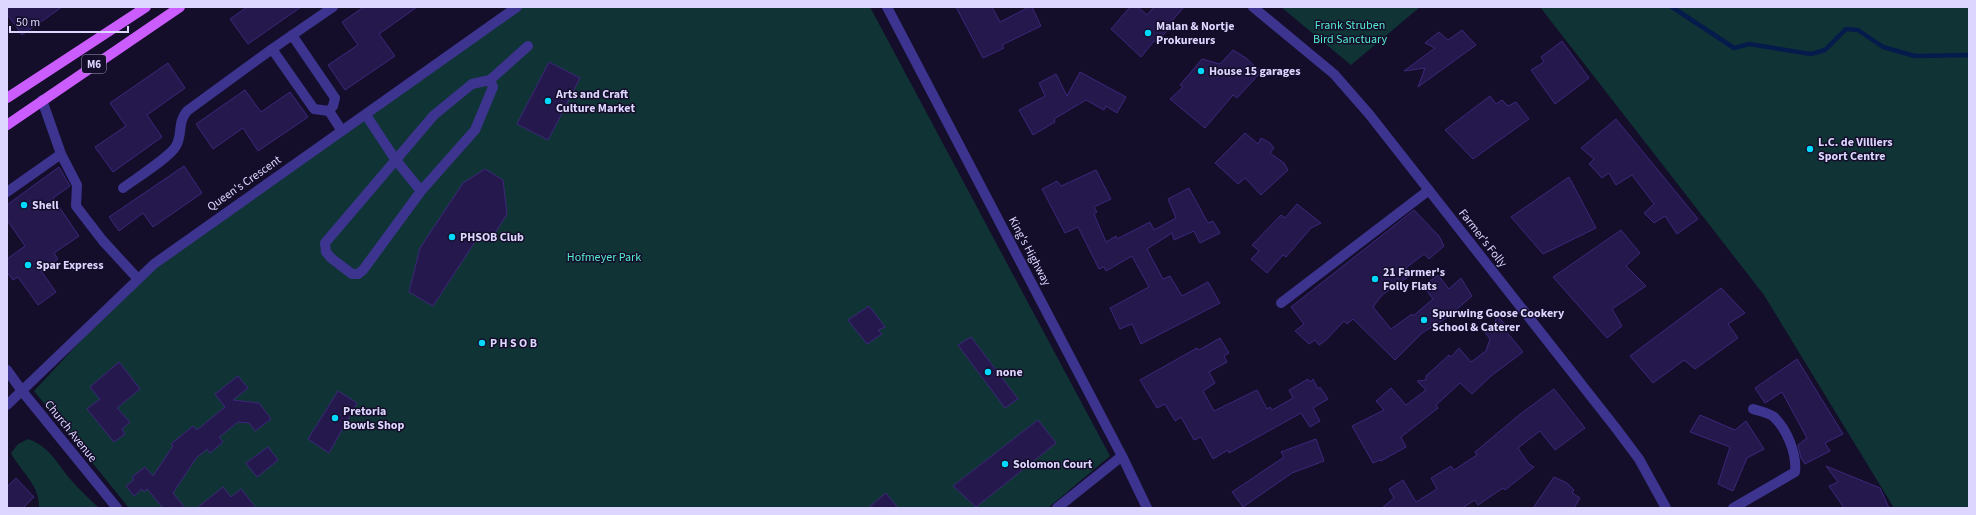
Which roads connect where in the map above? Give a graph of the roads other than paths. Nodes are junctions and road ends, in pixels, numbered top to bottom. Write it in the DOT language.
graph roads {
  1 [pos="146,7"];
  2 [pos="180,7"];
  3 [pos="333,7"];
  4 [pos="516,7"];
  5 [pos="887,7"];
  6 [pos="1253,7"];
  7 [pos="292,35"];
  8 [pos="528,46"];
  9 [pos="272,49"];
  10 [pos="490,80"];
  11 [pos="7,98"];
  12 [pos="42,100"];
  13 [pos="329,111"];
  14 [pos="366,115"];
  15 [pos="7,125"];
  16 [pos="342,131"];
  17 [pos="61,154"];
  18 [pos="395,159"];
  19 [pos="123,188"];
  20 [pos="1429,190"];
  21 [pos="7,191"];
  22 [pos="421,191"];
  23 [pos="138,278"];
  24 [pos="1281,303"];
  25 [pos="7,370"];
  26 [pos="22,391"];
  27 [pos="7,406"];
  28 [pos="1753,410"];
  29 [pos="1122,456"];
  30 [pos="117,508"];
  31 [pos="1057,508"];
  32 [pos="1147,508"];
  33 [pos="1666,508"];
  34 [pos="1733,508"];
  1 -- 11 [label="main road, M6"];
  2 -- 12 [label="main road, M6"];
  3 -- 7 [label="street"];
  4 -- 14 [label="street, Queen's Crescent"];
  5 -- 29 [label="street, King's Highway"];
  6 -- 20 [label="street, Farmer's Folly"];
  7 -- 9 [label="street"];
  7 -- 13 [label="street"];
  8 -- 10 [label="street"];
  9 -- 13 [label="street"];
  9 -- 19 [label="street"];
  10 -- 18 [label="street"];
  10 -- 22 [label="street"];
  12 -- 15 [label="main road, M6"];
  12 -- 17 [label="street"];
  13 -- 16 [label="street"];
  14 -- 16 [label="street, Queen's Crescent"];
  14 -- 18 [label="street"];
  16 -- 23 [label="street, Queen's Crescent"];
  17 -- 21 [label="street"];
  17 -- 23 [label="street"];
  18 -- 22 [label="street"];
  18 -- 22 [label="street"];
  20 -- 24 [label="street"];
  20 -- 33 [label="street, Farmer's Folly"];
  23 -- 26 [label="street, Queen's Crescent"];
  25 -- 26 [label="street, Church Avenue"];
  26 -- 27 [label="street, Queen's Crescent"];
  26 -- 30 [label="street, Church Avenue"];
  28 -- 34 [label="street"];
  29 -- 31 [label="street"];
  29 -- 32 [label="street, King's Highway"];
}
